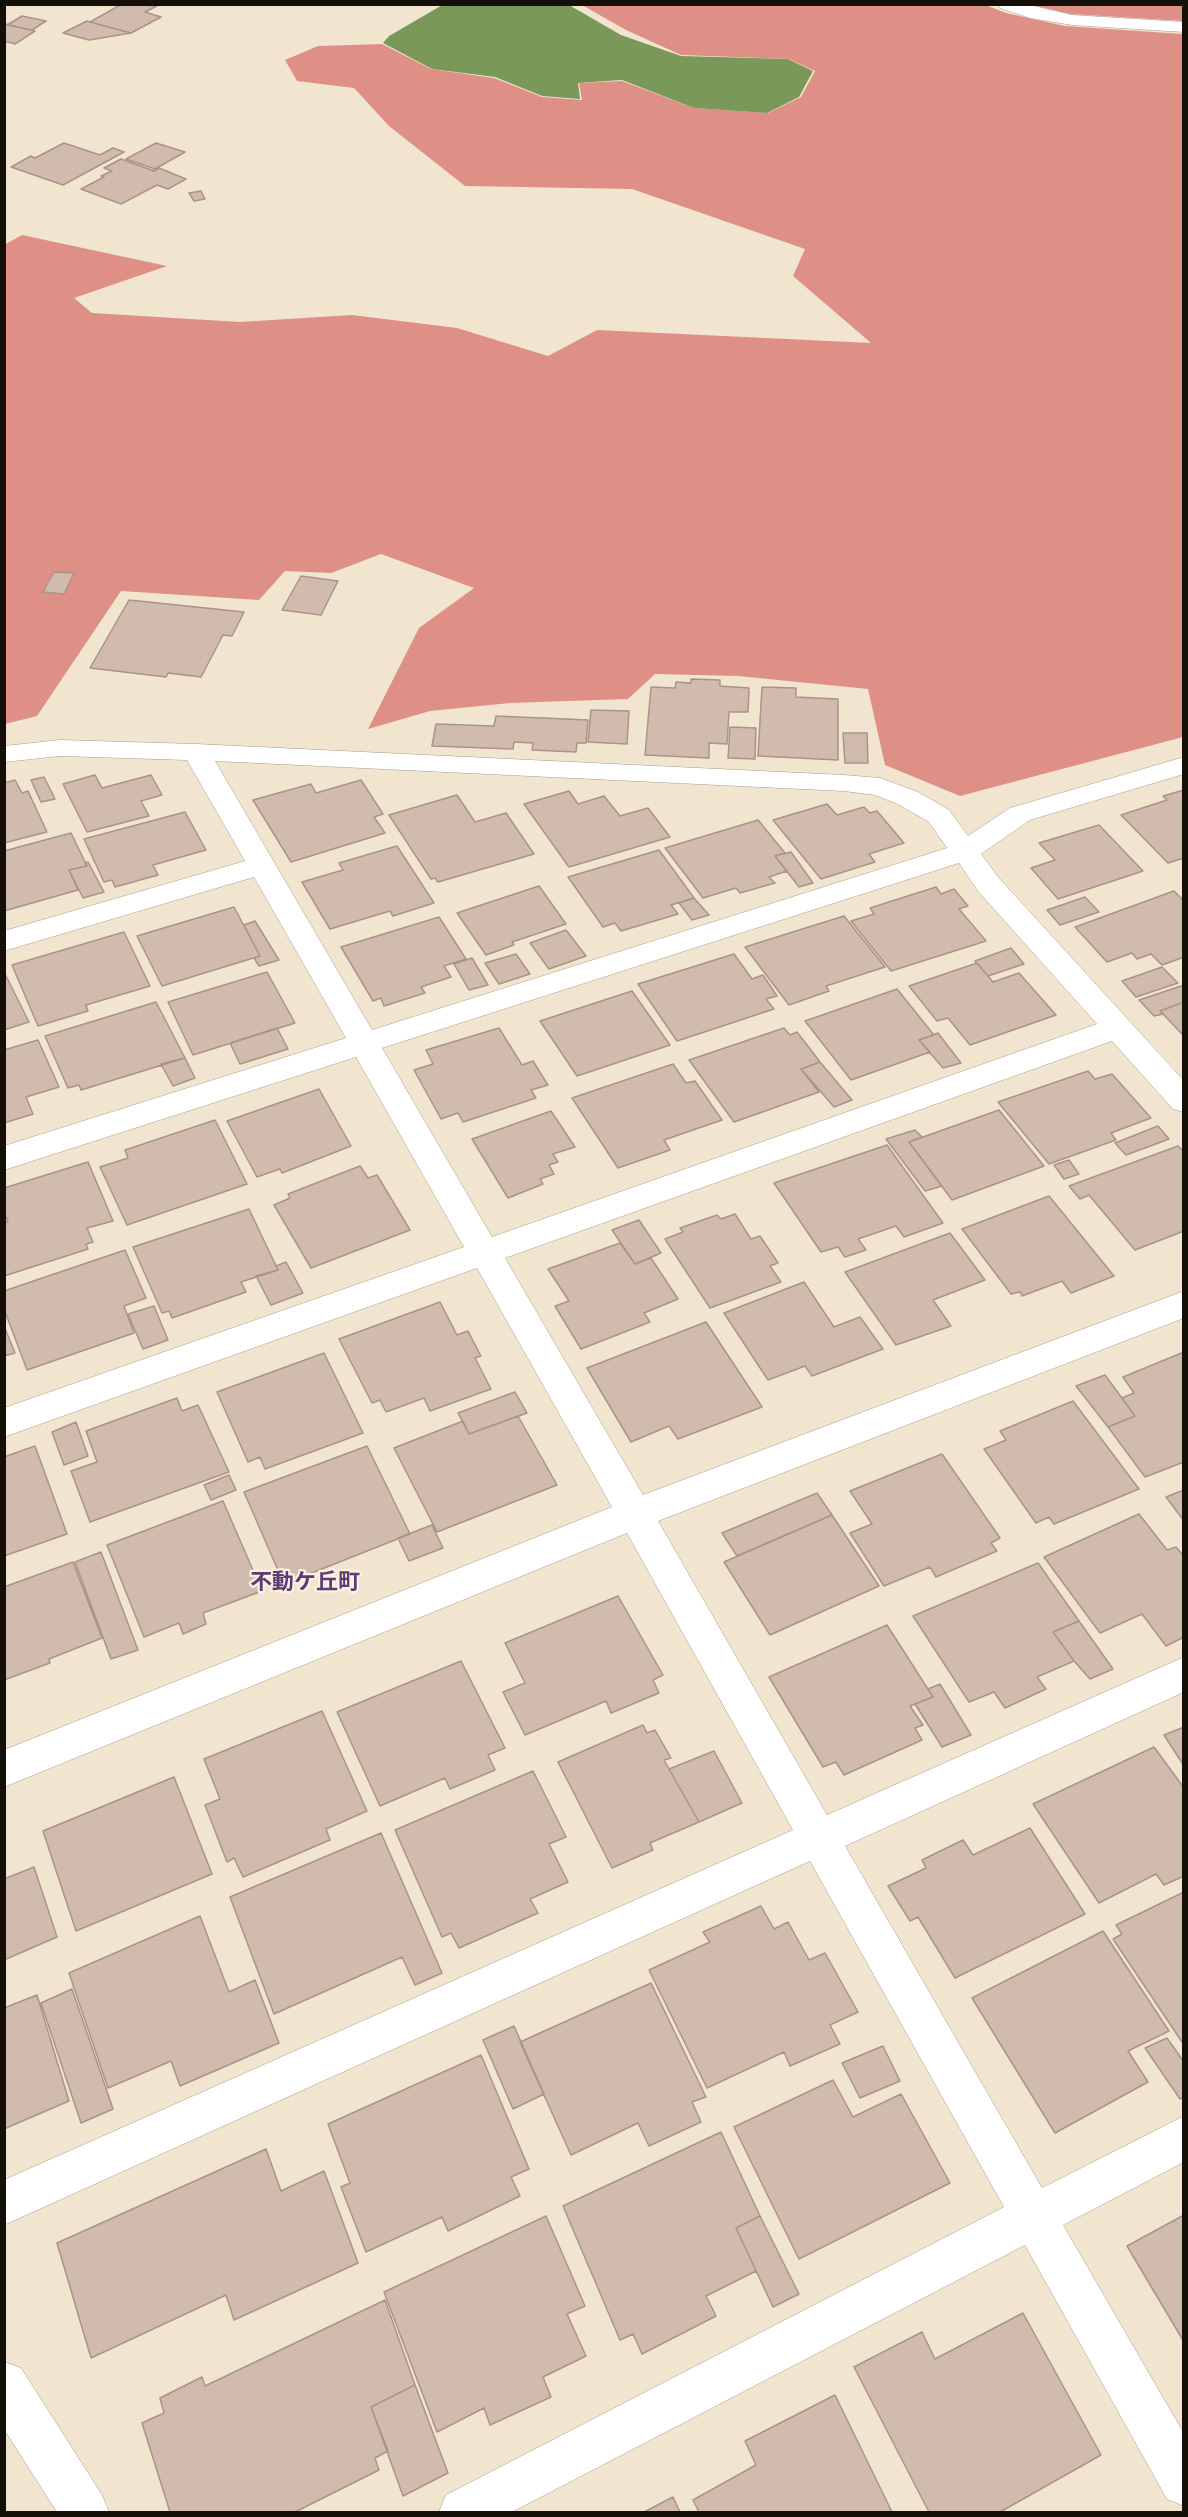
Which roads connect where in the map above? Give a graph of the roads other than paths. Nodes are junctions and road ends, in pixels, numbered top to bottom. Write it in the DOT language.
graph roads {
  1 [pos="1006,4"];
  2 [pos="1184,27"];
  3 [pos="196,752"];
  4 [pos="4,754"];
  5 [pos="1184,765"];
  6 [pos="964,852"];
  7 [pos="261,866"];
  8 [pos="4,941"];
  9 [pos="1117,1028"];
  10 [pos="363,1043"];
  11 [pos="1184,1101"];
  12 [pos="4,1158"];
  13 [pos="485,1253"];
  14 [pos="1184,1304"];
  15 [pos="4,1423"];
  16 [pos="634,1514"];
  17 [pos="1184,1674"];
  18 [pos="4,1769"];
  19 [pos="819,1838"];
  20 [pos="1184,2138"];
  21 [pos="4,2204"];
  22 [pos="1033,2216"];
  23 [pos="4,2385"];
  24 [pos="1184,2482"];
  25 [pos="85,2512"];
  26 [pos="463,2512"];
  1 -- 2 [label="street"];
  3 -- 4 [label="street"];
  3 -- 6 [label="street"];
  3 -- 7 [label="street"];
  5 -- 6 [label="street"];
  6 -- 9 [label="street"];
  6 -- 10 [label="street"];
  7 -- 8 [label="street"];
  7 -- 10 [label="street"];
  9 -- 11 [label="street"];
  9 -- 13 [label="street"];
  10 -- 12 [label="street"];
  10 -- 13 [label="street"];
  13 -- 15 [label="street"];
  13 -- 16 [label="street"];
  14 -- 16 [label="street"];
  16 -- 18 [label="street"];
  16 -- 19 [label="street"];
  17 -- 19 [label="street"];
  19 -- 21 [label="street"];
  19 -- 22 [label="street"];
  20 -- 22 [label="street"];
  22 -- 24 [label="street"];
  22 -- 26 [label="street"];
  23 -- 25 [label="street"];
}
